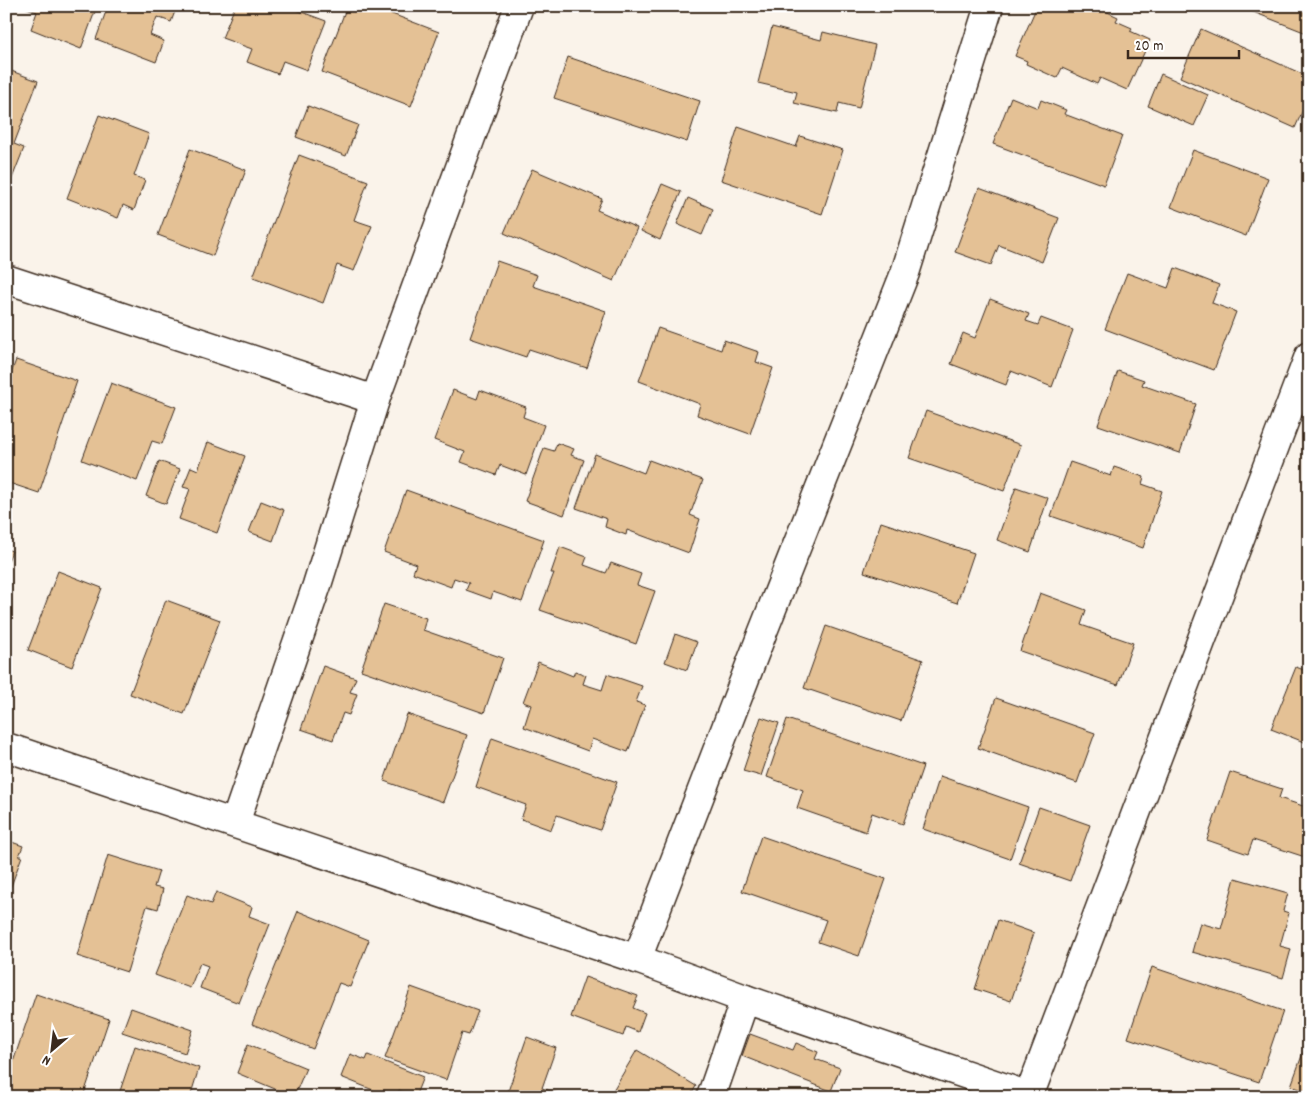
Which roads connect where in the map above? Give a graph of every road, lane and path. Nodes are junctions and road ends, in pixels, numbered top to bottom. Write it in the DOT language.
graph roads {
  1 [pos="519,6"];
  2 [pos="989,6"];
  3 [pos="6,279"];
  4 [pos="1309,356"];
  5 [pos="374,400"];
  6 [pos="6,747"];
  7 [pos="234,823"];
  8 [pos="637,959"];
  9 [pos="745,999"];
  10 [pos="1031,1096"];
  11 [pos="711,1097"];
  1 -- 5 [label="street"];
  2 -- 8 [label="street"];
  3 -- 5 [label="street"];
  4 -- 10 [label="street"];
  5 -- 7 [label="street"];
  6 -- 7 [label="street"];
  7 -- 8 [label="street"];
  8 -- 9 [label="street"];
  9 -- 10 [label="street"];
  9 -- 11 [label="street"];
}
